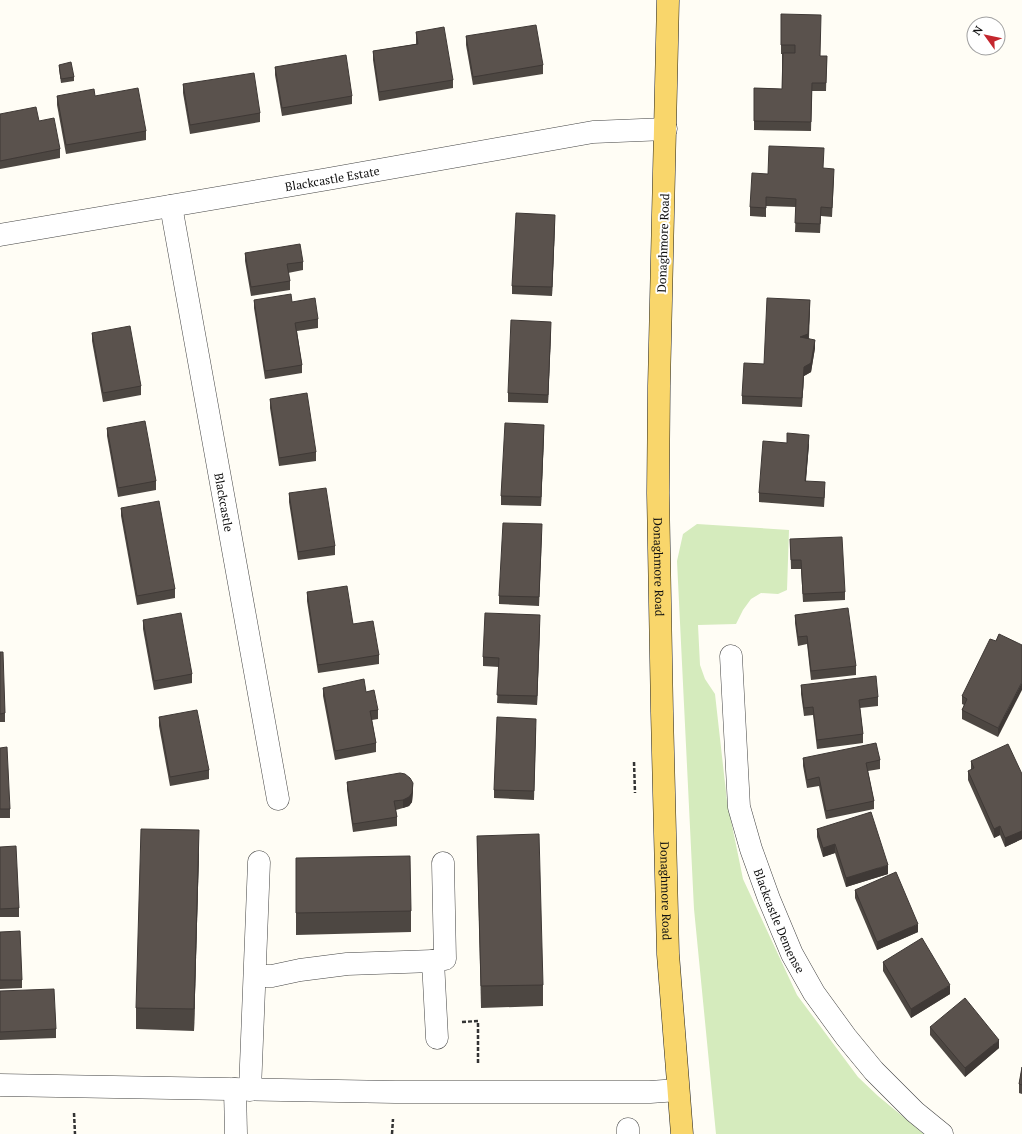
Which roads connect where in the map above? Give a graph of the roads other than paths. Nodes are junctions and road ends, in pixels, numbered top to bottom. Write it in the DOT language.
graph roads {
  1 [pos="668,0"];
  2 [pos="666,130"];
  3 [pos="171,206"];
  4 [pos="0,235"];
  5 [pos="732,656"];
  6 [pos="278,799"];
  7 [pos="259,862"];
  8 [pos="443,863"];
  9 [pos="433,961"];
  10 [pos="255,976"];
  11 [pos="436,1030"];
  12 [pos="0,1085"];
  13 [pos="243,1090"];
  14 [pos="678,1090"];
  15 [pos="236,1134"];
  16 [pos="682,1134"];
  17 [pos="942,1134"];
  1 -- 2 [label="main road, Donaghmore Road"];
  2 -- 3 [label="street, Blackcastle Estate"];
  2 -- 14 [label="main road, Donaghmore Road"];
  3 -- 4 [label="street, Blackcastle Estate"];
  3 -- 6 [label="street, Blackcastle"];
  5 -- 17 [label="street, Blackcastle Demense"];
  7 -- 10 [label="street"];
  8 -- 9 [label="street"];
  9 -- 10 [label="street"];
  9 -- 11 [label="street"];
  10 -- 13 [label="street"];
  12 -- 13 [label="street"];
  13 -- 14 [label="street"];
  13 -- 15 [label="street"];
  14 -- 16 [label="main road, Donaghmore Road"];
}
